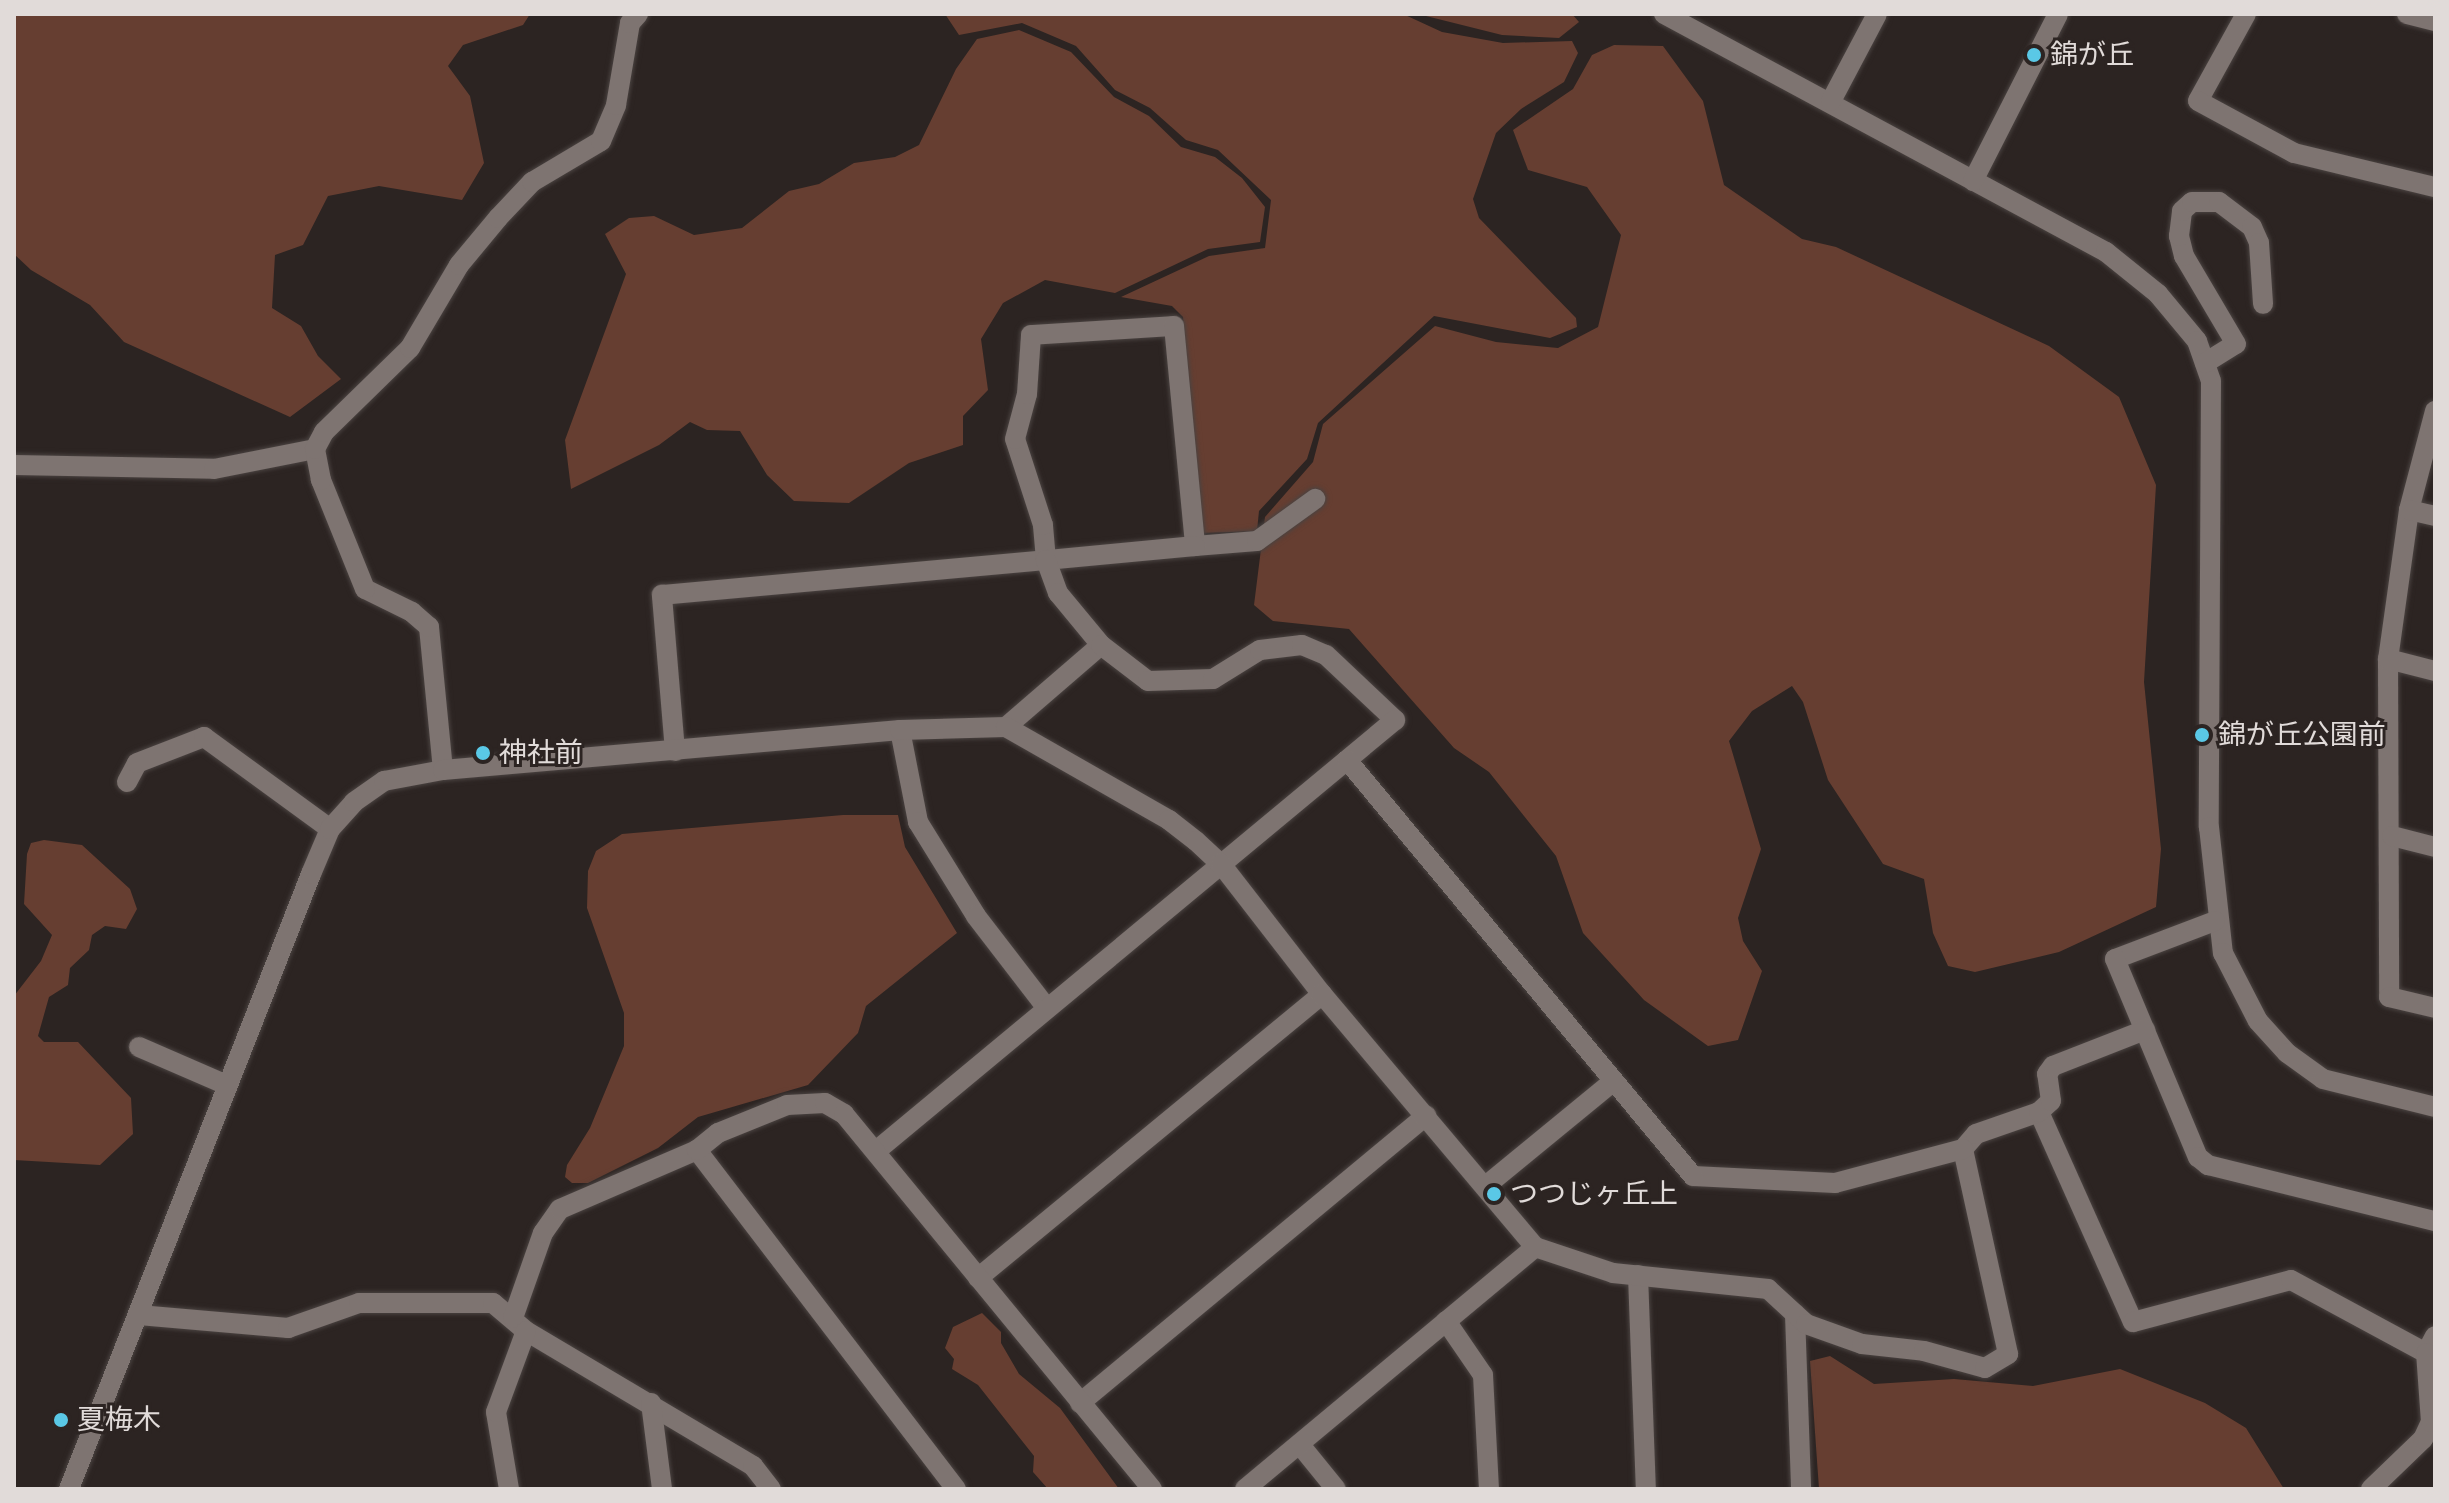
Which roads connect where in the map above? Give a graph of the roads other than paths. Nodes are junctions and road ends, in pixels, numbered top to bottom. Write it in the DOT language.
graph roads {
  1 [pos="638,14"];
  2 [pos="1664,14"];
  3 [pos="1877,14"];
  4 [pos="2058,14"];
  5 [pos="2246,14"];
  6 [pos="2407,14"];
  7 [pos="2435,21"];
  8 [pos="1831,101"];
  9 [pos="1973,181"];
  10 [pos="2435,187"];
  11 [pos="2263,304"];
  12 [pos="2205,363"];
  13 [pos="2435,411"];
  14 [pos="315,449"];
  15 [pos="14,465"];
  16 [pos="1315,499"];
  17 [pos="2409,510"];
  18 [pos="2435,516"];
  19 [pos="1195,546"];
  20 [pos="1046,560"];
  21 [pos="1101,645"];
  22 [pos="2388,659"];
  23 [pos="2435,671"];
  24 [pos="1006,727"];
  25 [pos="900,730"];
  26 [pos="675,751"];
  27 [pos="1347,760"];
  28 [pos="443,770"];
  29 [pos="127,782"];
  30 [pos="330,829"];
  31 [pos="2392,836"];
  32 [pos="2435,847"];
  33 [pos="1221,864"];
  34 [pos="2215,921"];
  35 [pos="1322,994"];
  36 [pos="1046,1007"];
  37 [pos="2435,1008"];
  38 [pos="2145,1030"];
  39 [pos="139,1047"];
  40 [pos="1611,1083"];
  41 [pos="227,1085"];
  42 [pos="2435,1107"];
  43 [pos="2039,1112"];
  44 [pos="1426,1116"];
  45 [pos="1963,1149"];
  46 [pos="697,1150"];
  47 [pos="876,1151"];
  48 [pos="1487,1185"];
  49 [pos="2435,1221"];
  50 [pos="1535,1247"];
  51 [pos="1638,1275"];
  52 [pos="978,1278"];
  53 [pos="1795,1314"];
  54 [pos="139,1315"];
  55 [pos="1446,1321"];
  56 [pos="520,1324"];
  57 [pos="2431,1345"];
  58 [pos="651,1403"];
  59 [pos="1080,1403"];
  60 [pos="1301,1446"];
  61 [pos="69,1489"];
  62 [pos="509,1489"];
  63 [pos="662,1489"];
  64 [pos="771,1489"];
  65 [pos="956,1489"];
  66 [pos="1152,1489"];
  67 [pos="1245,1489"];
  68 [pos="1336,1489"];
  69 [pos="1489,1489"];
  70 [pos="1646,1489"];
  71 [pos="1801,1489"];
  72 [pos="2371,1489"];
  1 -- 14 [label="street"];
  2 -- 8 [label="street"];
  3 -- 8 [label="street"];
  4 -- 9 [label="street"];
  5 -- 10 [label="street"];
  6 -- 7 [label="street"];
  8 -- 9 [label="street"];
  9 -- 12 [label="street"];
  11 -- 12 [label="street"];
  12 -- 34 [label="street"];
  13 -- 17 [label="street"];
  14 -- 15 [label="street"];
  14 -- 28 [label="street"];
  16 -- 19 [label="street"];
  17 -- 18 [label="street"];
  17 -- 22 [label="street"];
  19 -- 20 [label="street"];
  19 -- 20 [label="street"];
  20 -- 21 [label="street"];
  20 -- 26 [label="street"];
  21 -- 24 [label="street"];
  21 -- 27 [label="street"];
  22 -- 23 [label="street"];
  22 -- 31 [label="street"];
  24 -- 25 [label="street"];
  24 -- 33 [label="street"];
  25 -- 26 [label="street"];
  25 -- 36 [label="street"];
  26 -- 28 [label="street"];
  27 -- 33 [label="street"];
  27 -- 40 [label="street"];
  28 -- 30 [label="street"];
  29 -- 30 [label="street"];
  30 -- 41 [label="street"];
  31 -- 32 [label="street"];
  31 -- 37 [label="street"];
  33 -- 35 [label="street"];
  33 -- 36 [label="street"];
  34 -- 38 [label="street"];
  34 -- 42 [label="street"];
  35 -- 44 [label="street"];
  35 -- 52 [label="street"];
  36 -- 47 [label="street"];
  38 -- 43 [label="street"];
  38 -- 49 [label="street"];
  39 -- 41 [label="street"];
  40 -- 45 [label="street"];
  40 -- 48 [label="street"];
  41 -- 54 [label="street"];
  43 -- 45 [label="street"];
  43 -- 57 [label="street"];
  44 -- 48 [label="street"];
  44 -- 59 [label="street"];
  45 -- 53 [label="street"];
  46 -- 47 [label="street"];
  46 -- 56 [label="street"];
  46 -- 65 [label="street"];
  47 -- 52 [label="street"];
  48 -- 50 [label="street"];
  50 -- 51 [label="street"];
  50 -- 55 [label="street"];
  51 -- 53 [label="street"];
  51 -- 70 [label="street"];
  52 -- 59 [label="street"];
  53 -- 71 [label="street"];
  54 -- 56 [label="street"];
  54 -- 61 [label="street"];
  55 -- 60 [label="street"];
  55 -- 69 [label="street"];
  56 -- 58 [label="street"];
  56 -- 62 [label="street"];
  57 -- 72 [label="street"];
  58 -- 63 [label="street"];
  58 -- 64 [label="street"];
  59 -- 66 [label="street"];
  60 -- 67 [label="street"];
  60 -- 68 [label="street"];
}
